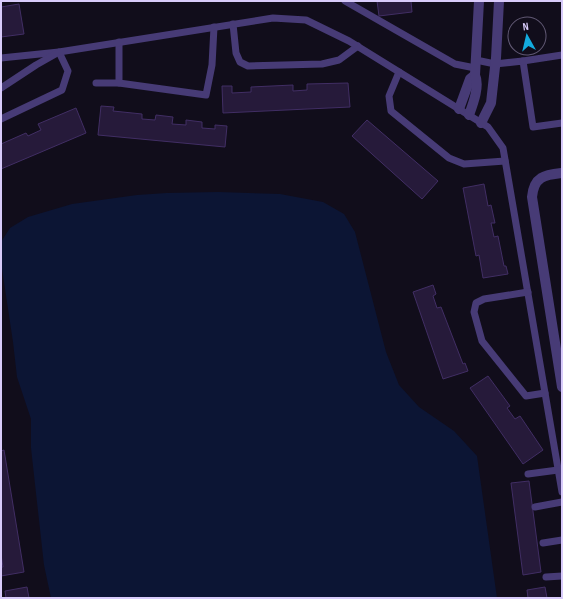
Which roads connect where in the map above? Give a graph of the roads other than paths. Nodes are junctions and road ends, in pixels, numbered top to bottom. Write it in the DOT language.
graph roads {
  1 [pos="345,1"];
  2 [pos="479,1"];
  3 [pos="499,1"];
  4 [pos="233,24"];
  5 [pos="214,27"];
  6 [pos="120,42"];
  7 [pos="358,46"];
  8 [pos="59,52"];
  9 [pos="562,55"];
  10 [pos="1,58"];
  11 [pos="523,61"];
  12 [pos="495,64"];
  13 [pos="475,68"];
  14 [pos="399,72"];
  15 [pos="96,83"];
  16 [pos="119,83"];
  17 [pos="1,88"];
  18 [pos="459,109"];
  19 [pos="469,115"];
  20 [pos="1,119"];
  21 [pos="481,123"];
  22 [pos="562,123"];
  23 [pos="505,161"];
  24 [pos="562,173"];
  25 [pos="528,292"];
  26 [pos="562,387"];
  27 [pos="545,393"];
  28 [pos="558,470"];
  29 [pos="528,474"];
  30 [pos="562,492"];
  31 [pos="562,502"];
  32 [pos="535,507"];
  33 [pos="562,540"];
  34 [pos="543,543"];
  35 [pos="562,576"];
  36 [pos="546,577"];
  1 -- 13 [label="lane"];
  2 -- 13 [label="street"];
  3 -- 12 [label="street"];
  4 -- 5 [label="lane"];
  4 -- 7 [label="lane"];
  4 -- 7 [label="lane"];
  5 -- 6 [label="lane"];
  5 -- 16 [label="lane"];
  6 -- 8 [label="lane"];
  6 -- 16 [label="lane"];
  7 -- 14 [label="lane"];
  8 -- 10 [label="lane"];
  8 -- 17 [label="lane"];
  8 -- 20 [label="lane"];
  9 -- 11 [label="lane"];
  11 -- 12 [label="lane"];
  11 -- 22 [label="lane"];
  12 -- 13 [label="lane"];
  12 -- 21 [label="street"];
  13 -- 18 [label="street"];
  13 -- 19 [label="street"];
  14 -- 18 [label="lane"];
  14 -- 23 [label="lane"];
  15 -- 16 [label="lane"];
  18 -- 19 [label="lane"];
  19 -- 21 [label="lane"];
  21 -- 23 [label="lane"];
  23 -- 25 [label="lane"];
  24 -- 26 [label="street"];
  25 -- 27 [label="lane"];
  25 -- 27 [label="lane"];
  27 -- 28 [label="lane"];
  28 -- 29 [label="lane"];
  28 -- 30 [label="lane"];
  31 -- 32 [label="lane"];
  33 -- 34 [label="lane"];
  35 -- 36 [label="lane"];
}
